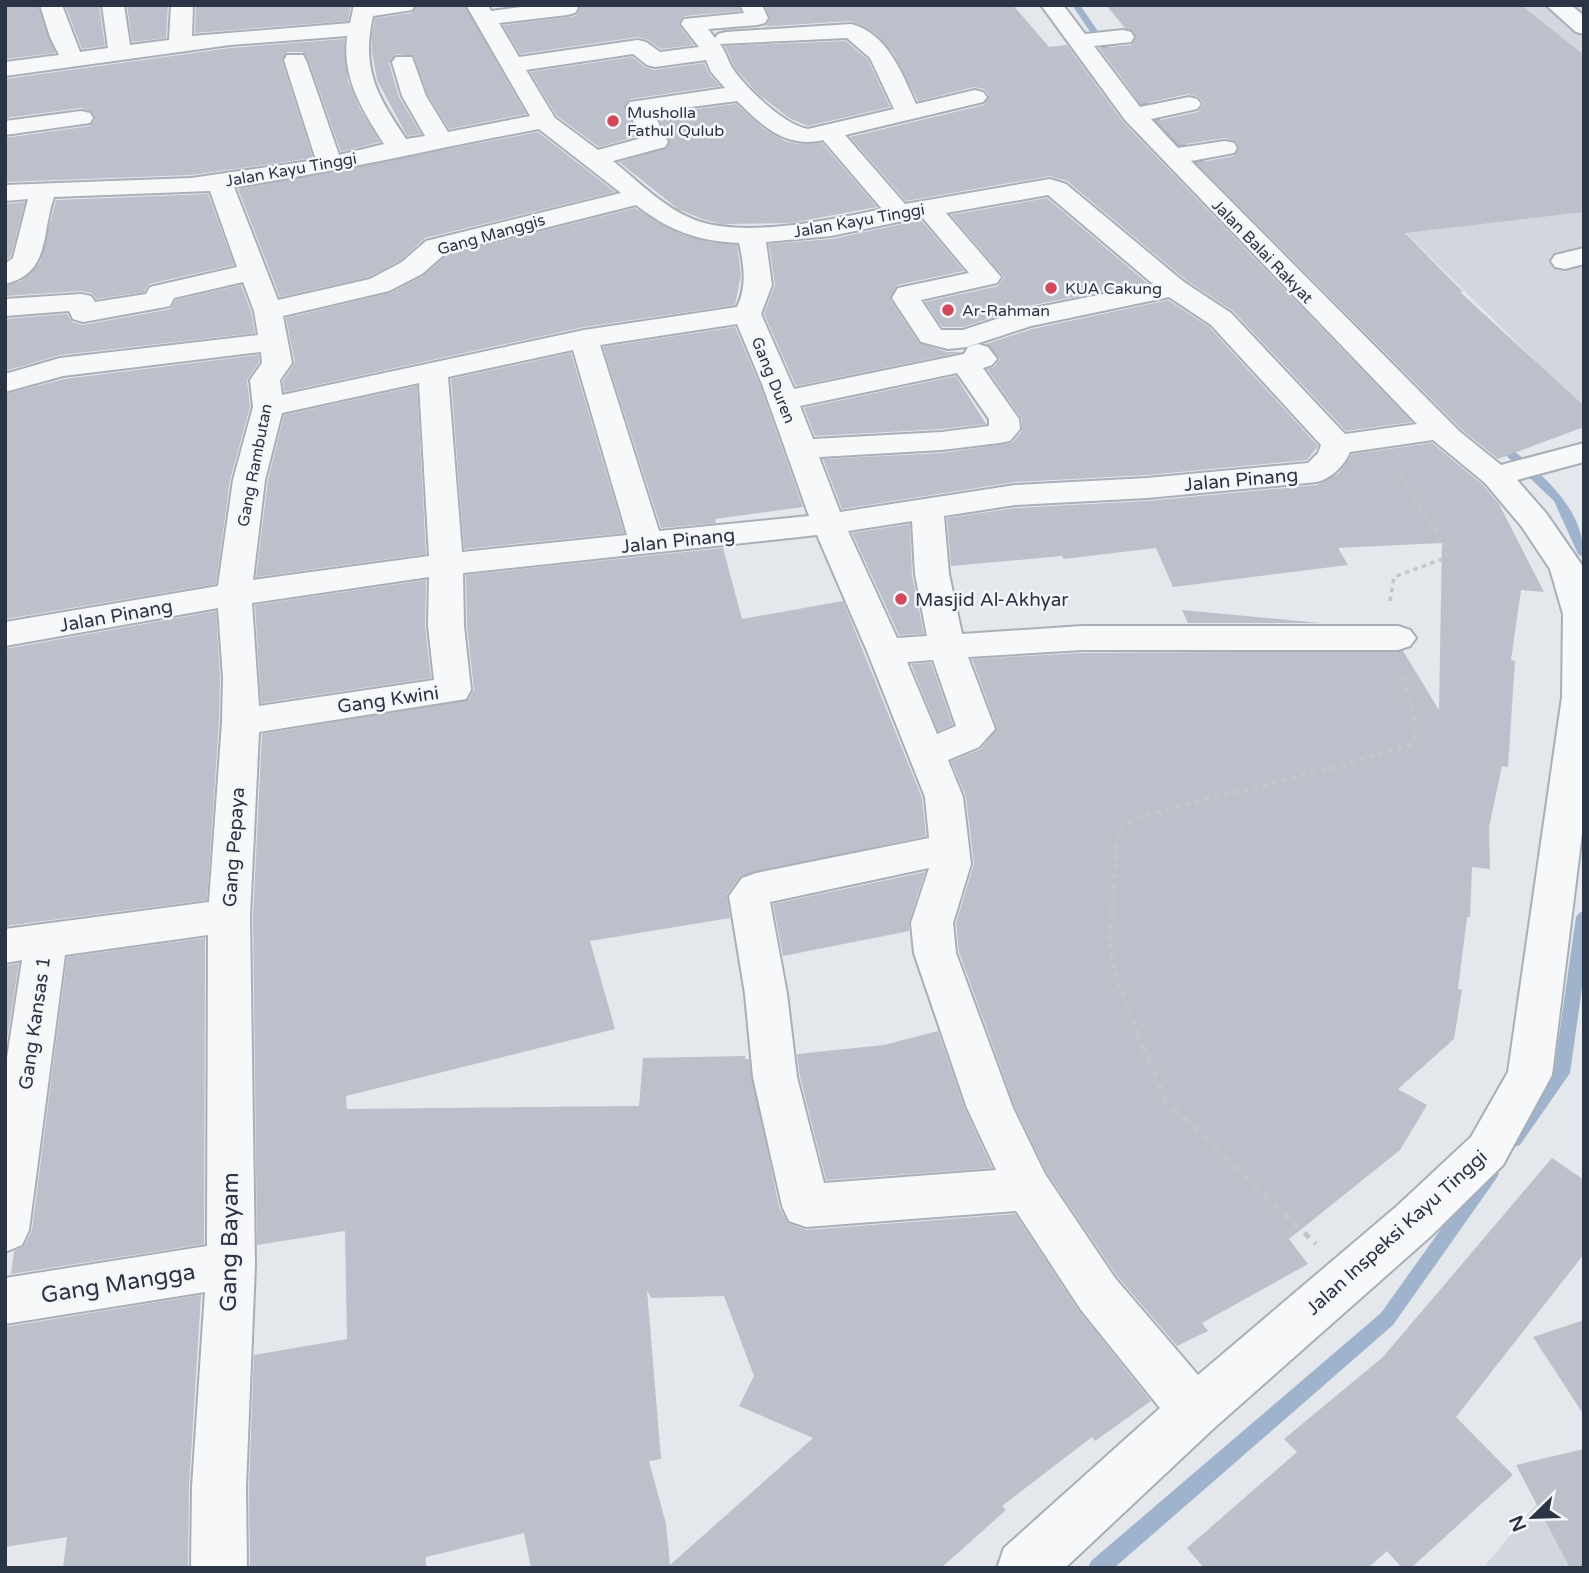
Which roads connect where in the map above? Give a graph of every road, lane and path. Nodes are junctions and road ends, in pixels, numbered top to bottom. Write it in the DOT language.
graph roads {
  1 [pos="52,5"];
  2 [pos="113,5"];
  3 [pos="182,5"];
  4 [pos="404,5"];
  5 [pos="751,5"];
  6 [pos="1052,5"];
  7 [pos="1557,5"];
  8 [pos="567,8"];
  9 [pos="481,12"];
  10 [pos="362,15"];
  11 [pos="1584,27"];
  12 [pos="1117,37"];
  13 [pos="1082,40"];
  14 [pos="180,45"];
  15 [pos="709,46"];
  16 [pos="120,54"];
  17 [pos="73,60"];
  18 [pos="295,60"];
  19 [pos="404,62"];
  20 [pos="514,65"];
  21 [pos="5,69"];
  22 [pos="742,93"];
  23 [pos="975,97"];
  24 [pos="1185,105"];
  25 [pos="908,114"];
  26 [pos="1140,114"];
  27 [pos="81,118"];
  28 [pos="545,122"];
  29 [pos="5,128"];
  30 [pos="829,131"];
  31 [pos="441,141"];
  32 [pos="399,148"];
  33 [pos="1219,149"];
  34 [pos="1180,155"];
  35 [pos="595,158"];
  36 [pos="330,165"];
  37 [pos="220,182"];
  38 [pos="44,190"];
  39 [pos="5,193"];
  40 [pos="640,196"];
  41 [pos="928,208"];
  42 [pos="899,213"];
  43 [pos="751,236"];
  44 [pos="252,272"];
  45 [pos="5,276"];
  46 [pos="1174,288"];
  47 [pos="5,308"];
  48 [pos="268,311"];
  49 [pos="747,314"];
  50 [pos="584,339"];
  51 [pos="274,342"];
  52 [pos="966,351"];
  53 [pos="433,370"];
  54 [pos="5,383"];
  55 [pos="782,401"];
  56 [pos="268,407"];
  57 [pos="1441,430"];
  58 [pos="1374,439"];
  59 [pos="1337,444"];
  60 [pos="802,449"];
  61 [pos="1584,452"];
  62 [pos="1515,471"];
  63 [pos="927,507"];
  64 [pos="828,523"];
  65 [pos="646,544"];
  66 [pos="446,564"];
  67 [pos="233,594"];
  68 [pos="5,634"];
  69 [pos="1398,638"];
  70 [pos="947,648"];
  71 [pos="885,651"];
  72 [pos="241,722"];
  73 [pos="927,753"];
  74 [pos="950,849"];
  75 [pos="229,916"];
  76 [pos="26,943"];
  77 [pos="1028,1189"];
  78 [pos="5,1230"];
  79 [pos="232,1265"];
  80 [pos="1349,1275"];
  81 [pos="5,1301"];
  82 [pos="1195,1411"];
  83 [pos="219,1568"];
  84 [pos="1024,1568"];
  1 -- 17 [label="street"];
  2 -- 16 [label="street"];
  3 -- 14 [label="street"];
  4 -- 10 [label="street"];
  5 -- 15 [label="street"];
  6 -- 13 [label="street, Jalan Balai Rakyat"];
  7 -- 11 [label="street"];
  8 -- 9 [label="street"];
  9 -- 20 [label="street"];
  10 -- 14 [label="street"];
  10 -- 32 [label="street"];
  12 -- 13 [label="street"];
  13 -- 26 [label="street, Jalan Balai Rakyat"];
  14 -- 16 [label="street"];
  15 -- 20 [label="street"];
  15 -- 22 [label="street"];
  15 -- 25 [label="street"];
  16 -- 17 [label="street"];
  17 -- 21 [label="street"];
  18 -- 36 [label="street"];
  19 -- 31 [label="street"];
  20 -- 28 [label="street"];
  22 -- 30 [label="street"];
  22 -- 35 [label="street"];
  23 -- 25 [label="street"];
  24 -- 26 [label="street"];
  25 -- 30 [label="street"];
  26 -- 34 [label="street, Jalan Balai Rakyat"];
  27 -- 29 [label="street"];
  28 -- 31 [label="street, Jalan Kayu Tinggi"];
  28 -- 35 [label="street, Jalan Kayu Tinggi"];
  30 -- 42 [label="street"];
  31 -- 32 [label="street, Jalan Kayu Tinggi"];
  32 -- 36 [label="street, Jalan Kayu Tinggi"];
  33 -- 34 [label="street"];
  34 -- 57 [label="street, Jalan Balai Rakyat"];
  35 -- 40 [label="street, Jalan Kayu Tinggi"];
  36 -- 37 [label="street, Jalan Kayu Tinggi"];
  37 -- 38 [label="street, Jalan Kayu Tinggi"];
  37 -- 44 [label="street, Gang Rambutan"];
  38 -- 39 [label="street, Jalan Kayu Tinggi"];
  38 -- 45 [label="street"];
  40 -- 43 [label="street, Jalan Kayu Tinggi"];
  40 -- 48 [label="street, Gang Manggis"];
  41 -- 42 [label="street, Jalan Kayu Tinggi"];
  41 -- 46 [label="street, Jalan Kayu Tinggi"];
  41 -- 52 [label="street"];
  42 -- 43 [label="street, Jalan Kayu Tinggi"];
  43 -- 49 [label="street, Gang Duren"];
  44 -- 47 [label="street"];
  44 -- 48 [label="street, Gang Rambutan"];
  46 -- 52 [label="street"];
  46 -- 59 [label="street, Jalan Kayu Tinggi"];
  48 -- 51 [label="street, Gang Rambutan"];
  49 -- 50 [label="street"];
  49 -- 55 [label="street, Gang Duren"];
  50 -- 53 [label="street"];
  50 -- 65 [label="street"];
  51 -- 54 [label="street"];
  51 -- 56 [label="street, Gang Rambutan"];
  52 -- 55 [label="street"];
  52 -- 60 [label="street"];
  53 -- 56 [label="street"];
  53 -- 66 [label="street"];
  55 -- 60 [label="street, Gang Duren"];
  56 -- 67 [label="street, Gang Rambutan"];
  57 -- 58 [label="street"];
  57 -- 62 [label="street, Jalan Balai Rakyat"];
  58 -- 59 [label="street"];
  58 -- 69 [label="path"];
  59 -- 63 [label="street, Jalan Pinang"];
  60 -- 64 [label="street, Gang Duren"];
  61 -- 62 [label="street"];
  62 -- 80 [label="street, Jalan Inspeksi Kayu Tinggi"];
  63 -- 64 [label="street, Jalan Pinang"];
  63 -- 70 [label="street"];
  64 -- 65 [label="street, Jalan Pinang"];
  64 -- 71 [label="street"];
  65 -- 66 [label="street, Jalan Pinang"];
  66 -- 67 [label="street, Jalan Pinang"];
  66 -- 72 [label="street, Gang Kwini"];
  67 -- 68 [label="street, Jalan Pinang"];
  67 -- 72 [label="street, Gang Pepaya"];
  69 -- 70 [label="street"];
  69 -- 80 [label="path"];
  70 -- 71 [label="street"];
  70 -- 73 [label="street"];
  71 -- 73 [label="street"];
  72 -- 75 [label="street, Gang Pepaya"];
  73 -- 74 [label="street"];
  74 -- 77 [label="street"];
  74 -- 77 [label="street"];
  75 -- 76 [label="street, Gang Pepaya"];
  75 -- 79 [label="street, Gang Bayam"];
  76 -- 78 [label="street, Gang Kansas 1"];
  77 -- 82 [label="street"];
  79 -- 81 [label="street, Gang Mangga"];
  79 -- 83 [label="street, Gang Bayam"];
  80 -- 82 [label="street, Jalan Inspeksi Kayu Tinggi"];
  82 -- 84 [label="street, Jalan Inspeksi Kayu Tinggi"];
}
